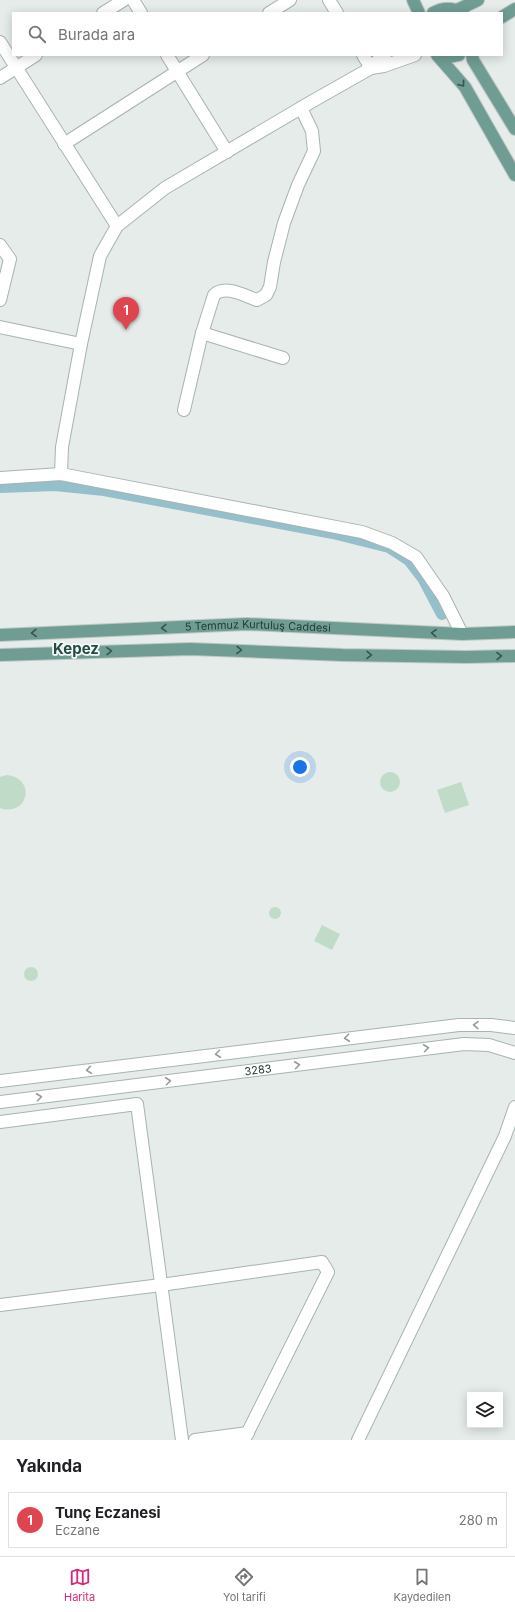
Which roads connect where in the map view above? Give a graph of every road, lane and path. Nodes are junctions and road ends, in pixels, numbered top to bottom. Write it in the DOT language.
graph roads {
  1 [pos="124,0"];
  2 [pos="133,0"];
  3 [pos="290,0"];
  4 [pos="329,0"];
  5 [pos="413,0"];
  6 [pos="478,0"];
  7 [pos="453,8"];
  8 [pos="515,9"];
  9 [pos="105,12"];
  10 [pos="140,12"];
  11 [pos="271,12"];
  12 [pos="336,12"];
  13 [pos="418,12"];
  14 [pos="435,12"];
  15 [pos="503,17"];
  16 [pos="0,42"];
  17 [pos="34,56"];
  18 [pos="168,56"];
  19 [pos="201,56"];
  20 [pos="364,56"];
  21 [pos="383,56"];
  22 [pos="412,56"];
  23 [pos="438,56"];
  24 [pos="440,56"];
  25 [pos="456,56"];
  26 [pos="472,56"];
  27 [pos="16,68"];
  28 [pos="371,68"];
  29 [pos="177,72"];
  30 [pos="0,78"];
  31 [pos="301,108"];
  32 [pos="515,129"];
  33 [pos="64,144"];
  34 [pos="227,152"];
  35 [pos="515,175"];
  36 [pos="117,226"];
  37 [pos="0,245"];
  38 [pos="0,300"];
  39 [pos="0,328"];
  40 [pos="202,333"];
  41 [pos="81,344"];
  42 [pos="282,358"];
  43 [pos="184,410"];
  44 [pos="61,474"];
  45 [pos="0,478"];
  46 [pos="515,632"];
  47 [pos="462,634"];
  48 [pos="0,635"];
  49 [pos="0,654"];
  50 [pos="515,656"];
  51 [pos="515,1028"];
  52 [pos="515,1053"];
  53 [pos="0,1081"];
  54 [pos="0,1102"];
  55 [pos="515,1108"];
  56 [pos="0,1122"];
  57 [pos="515,1126"];
  58 [pos="505,1136"];
  59 [pos="161,1285"];
  60 [pos="0,1305"];
  61 [pos="246,1436"];
  62 [pos="182,1440"];
  63 [pos="195,1440"];
  64 [pos="358,1440"];
  1 -- 9 [label="street"];
  2 -- 10 [label="street"];
  3 -- 11 [label="street"];
  4 -- 12 [label="street"];
  5 -- 13 [label="main road"];
  6 -- 7 [label="main road"];
  7 -- 14 [label="main road"];
  8 -- 15 [label="main road"];
  16 -- 27 [label="street"];
  17 -- 27 [label="street"];
  18 -- 29 [label="street"];
  19 -- 29 [label="street"];
  20 -- 28 [label="street"];
  21 -- 28 [label="street"];
  22 -- 28 [label="street"];
  23 -- 35 [label="main road, one-way"];
  24 -- 25 [label="main road"];
  26 -- 32 [label="main road"];
  27 -- 30 [label="street"];
  27 -- 33 [label="street"];
  28 -- 31 [label="street"];
  29 -- 33 [label="street"];
  29 -- 34 [label="street"];
  31 -- 34 [label="street"];
  31 -- 40 [label="street"];
  33 -- 36 [label="street"];
  34 -- 36 [label="street"];
  36 -- 41 [label="street"];
  37 -- 38 [label="street"];
  39 -- 41 [label="street"];
  40 -- 42 [label="street"];
  40 -- 43 [label="street"];
  41 -- 44 [label="street"];
  44 -- 45 [label="street"];
  44 -- 47 [label="street"];
  46 -- 47 [label="main road, 5 Temmuz Kurtuluş Caddesi"];
  47 -- 48 [label="main road, 5 Temmuz Kurtuluş Caddesi, one-way"];
  49 -- 50 [label="main road, 5 Temmuz Kurtuluş Caddesi, one-way"];
  51 -- 53 [label="street, 3283, one-way"];
  54 -- 52 [label="street, 3283, one-way"];
  55 -- 58 [label="street"];
  56 -- 59 [label="street"];
  57 -- 58 [label="street"];
  58 -- 64 [label="street"];
  59 -- 60 [label="street"];
  59 -- 61 [label="street"];
  59 -- 62 [label="street"];
  61 -- 63 [label="street"];
}
